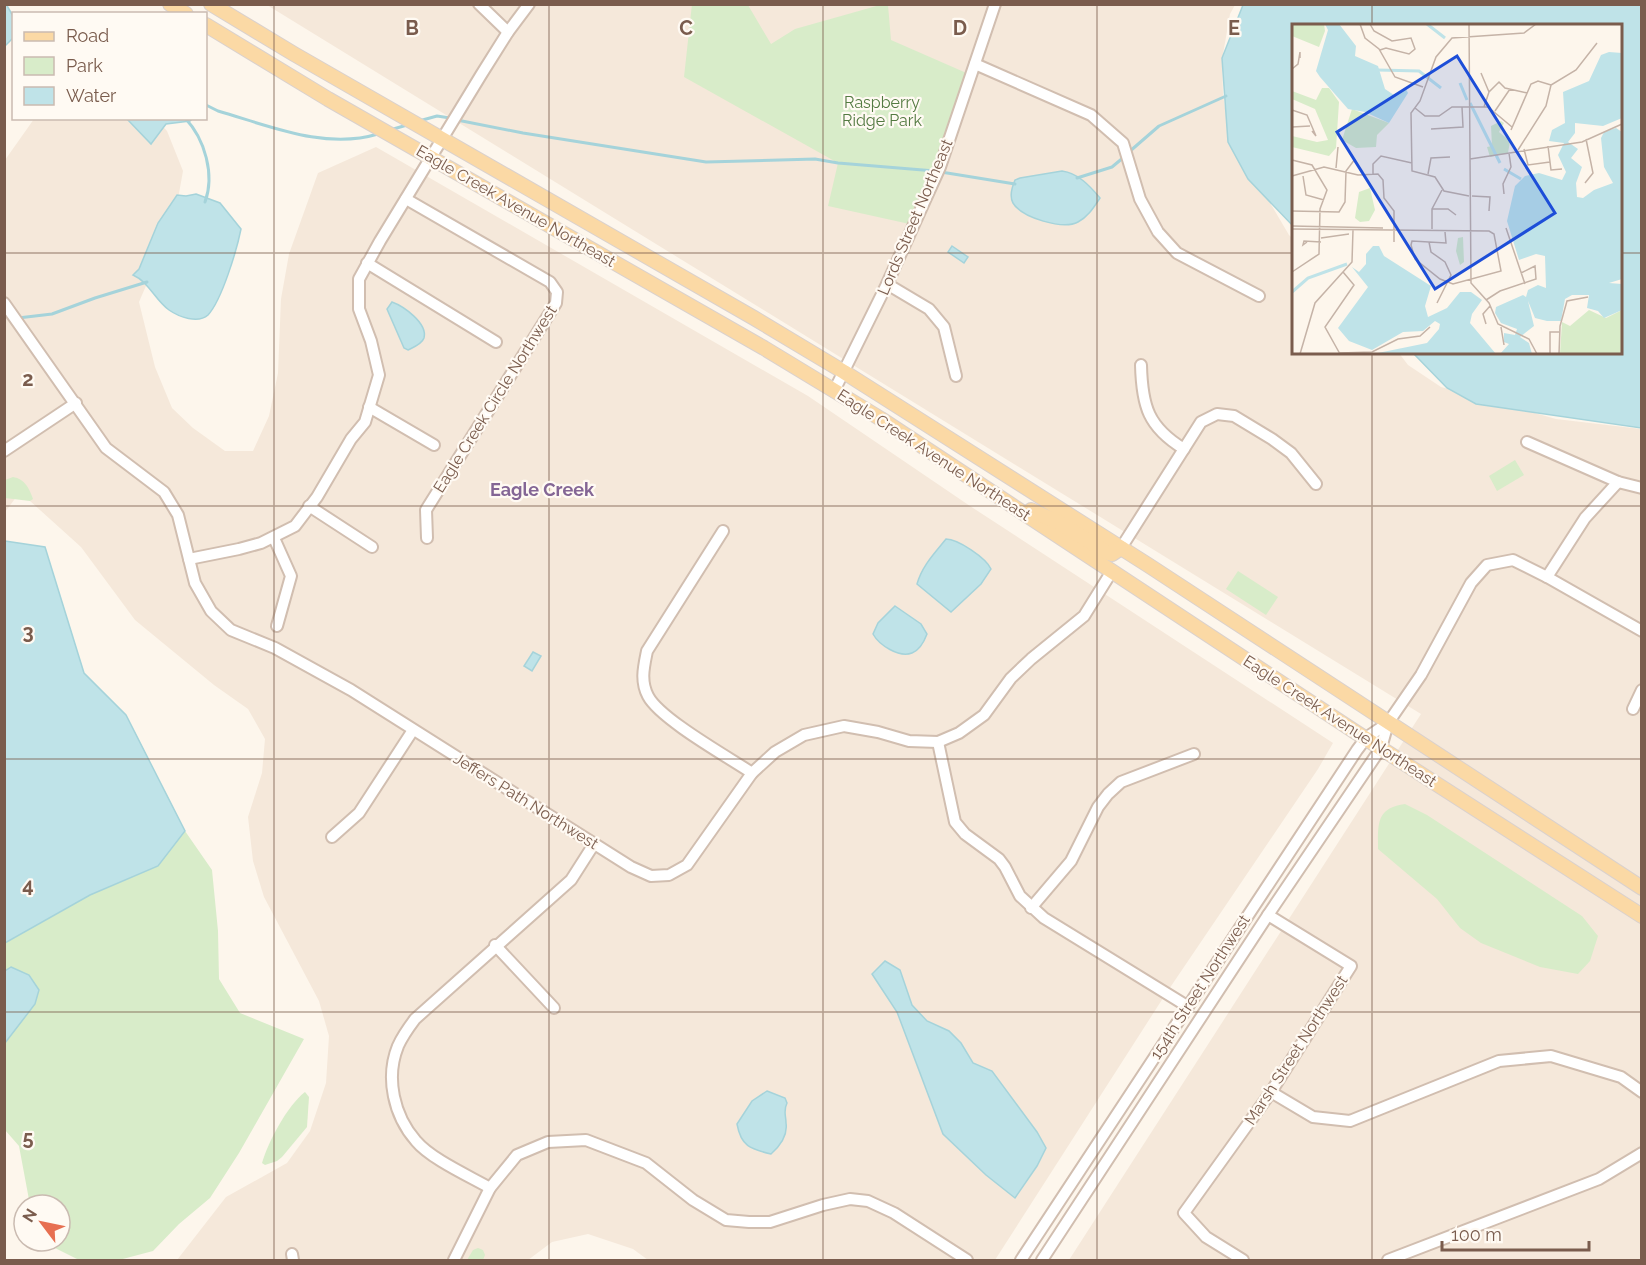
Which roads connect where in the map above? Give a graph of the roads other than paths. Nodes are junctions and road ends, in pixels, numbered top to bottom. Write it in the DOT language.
graph roads {
  1 [pos="211,4"];
  2 [pos="479,4"];
  3 [pos="529,4"];
  4 [pos="995,4"];
  5 [pos="207,26"];
  6 [pos="508,32"];
  7 [pos="975,64"];
  8 [pos="442,140"];
  9 [pos="431,157"];
  10 [pos="406,199"];
  11 [pos="367,263"];
  12 [pos="887,284"];
  13 [pos="1259,296"];
  14 [pos="4,303"];
  15 [pos="496,342"];
  16 [pos="1141,365"];
  17 [pos="844,372"];
  18 [pos="956,376"];
  19 [pos="834,391"];
  20 [pos="76,403"];
  21 [pos="369,407"];
  22 [pos="1527,442"];
  23 [pos="434,445"];
  24 [pos="1184,449"];
  25 [pos="4,451"];
  26 [pos="1618,482"];
  27 [pos="1316,484"];
  28 [pos="1641,488"];
  29 [pos="1011,504"];
  30 [pos="309,506"];
  31 [pos="723,531"];
  32 [pos="274,538"];
  33 [pos="427,538"];
  34 [pos="372,547"];
  35 [pos="1122,548"];
  36 [pos="189,559"];
  37 [pos="1112,571"];
  38 [pos="1547,577"];
  39 [pos="278,626"];
  40 [pos="1641,632"];
  41 [pos="1641,690"];
  42 [pos="1633,709"];
  43 [pos="1388,723"];
  44 [pos="413,730"];
  45 [pos="1366,738"];
  46 [pos="938,742"];
  47 [pos="1381,748"];
  48 [pos="1194,754"];
  49 [pos="752,773"];
  50 [pos="332,837"];
  51 [pos="594,844"];
  52 [pos="1641,888"];
  53 [pos="1031,908"];
  54 [pos="1268,915"];
  55 [pos="1641,916"];
  56 [pos="495,945"];
  57 [pos="1187,1006"];
  58 [pos="554,1008"];
  59 [pos="1270,1092"];
  60 [pos="1641,1092"];
  61 [pos="1641,1153"];
  62 [pos="490,1188"];
  63 [pos="454,1260"];
  64 [pos="967,1260"];
  65 [pos="1021,1260"];
  66 [pos="1042,1260"];
  67 [pos="1243,1260"];
  68 [pos="1388,1260"];
  1 -- 8 [label="main road, Eagle Creek Avenue Northeast"];
  2 -- 6 [label="street"];
  3 -- 6 [label="street"];
  4 -- 7 [label="street, Lords Street Northeast"];
  5 -- 9 [label="main road, Eagle Creek Avenue Northeast"];
  6 -- 8 [label="street"];
  7 -- 12 [label="street, Lords Street Northeast"];
  7 -- 13 [label="street"];
  8 -- 9 [label="street"];
  8 -- 17 [label="main road, Eagle Creek Avenue Northeast"];
  9 -- 10 [label="street"];
  9 -- 19 [label="main road, Eagle Creek Avenue Northeast"];
  10 -- 11 [label="street"];
  10 -- 33 [label="street, Eagle Creek Circle Northwest"];
  11 -- 15 [label="street"];
  11 -- 21 [label="street"];
  12 -- 17 [label="street, Lords Street Northeast"];
  12 -- 18 [label="street"];
  14 -- 20 [label="street, Jeffers Path Northwest"];
  16 -- 24 [label="street"];
  17 -- 19 [label="street, Lords Street Northeast"];
  17 -- 35 [label="main road, Eagle Creek Avenue Northeast"];
  19 -- 29 [label="main road, Eagle Creek Avenue Northeast"];
  20 -- 25 [label="street"];
  20 -- 36 [label="street, Jeffers Path Northwest"];
  21 -- 23 [label="street"];
  21 -- 30 [label="street"];
  22 -- 26 [label="street"];
  24 -- 27 [label="street"];
  24 -- 35 [label="street"];
  26 -- 28 [label="street"];
  26 -- 38 [label="street"];
  29 -- 35 [label="main road"];
  29 -- 37 [label="main road, Eagle Creek Avenue Northeast"];
  30 -- 32 [label="street"];
  30 -- 34 [label="street"];
  31 -- 49 [label="street"];
  32 -- 36 [label="street"];
  32 -- 39 [label="street"];
  35 -- 43 [label="main road, Eagle Creek Avenue Northeast"];
  36 -- 44 [label="street, Jeffers Path Northwest"];
  37 -- 45 [label="main road, Eagle Creek Avenue Northeast"];
  37 -- 46 [label="street, Jeffers Path Northwest"];
  38 -- 40 [label="street, 154th Street Northwest"];
  38 -- 43 [label="street, 154th Street Northwest"];
  41 -- 42 [label="street"];
  43 -- 45 [label="street, 154th Street Northwest"];
  43 -- 47 [label="street, 154th Street Northwest"];
  43 -- 52 [label="main road, Eagle Creek Avenue Northeast"];
  44 -- 50 [label="street"];
  44 -- 51 [label="street, Jeffers Path Northwest"];
  45 -- 47 [label="main road, Eagle Creek Avenue Northeast"];
  45 -- 57 [label="street, 154th Street Northwest"];
  46 -- 49 [label="street, Jeffers Path Northwest"];
  46 -- 53 [label="street"];
  47 -- 54 [label="street, 154th Street Northwest"];
  47 -- 55 [label="main road, Eagle Creek Avenue Northeast"];
  48 -- 53 [label="street"];
  49 -- 51 [label="street, Jeffers Path Northwest"];
  51 -- 56 [label="street"];
  53 -- 57 [label="street"];
  54 -- 59 [label="street, Marsh Street Northwest"];
  54 -- 66 [label="street, 154th Street Northwest"];
  56 -- 58 [label="street"];
  56 -- 62 [label="street"];
  57 -- 65 [label="street, 154th Street Northwest"];
  59 -- 60 [label="street"];
  59 -- 67 [label="street, Marsh Street Northwest"];
  61 -- 68 [label="street"];
  62 -- 63 [label="street"];
  62 -- 64 [label="street"];
}
